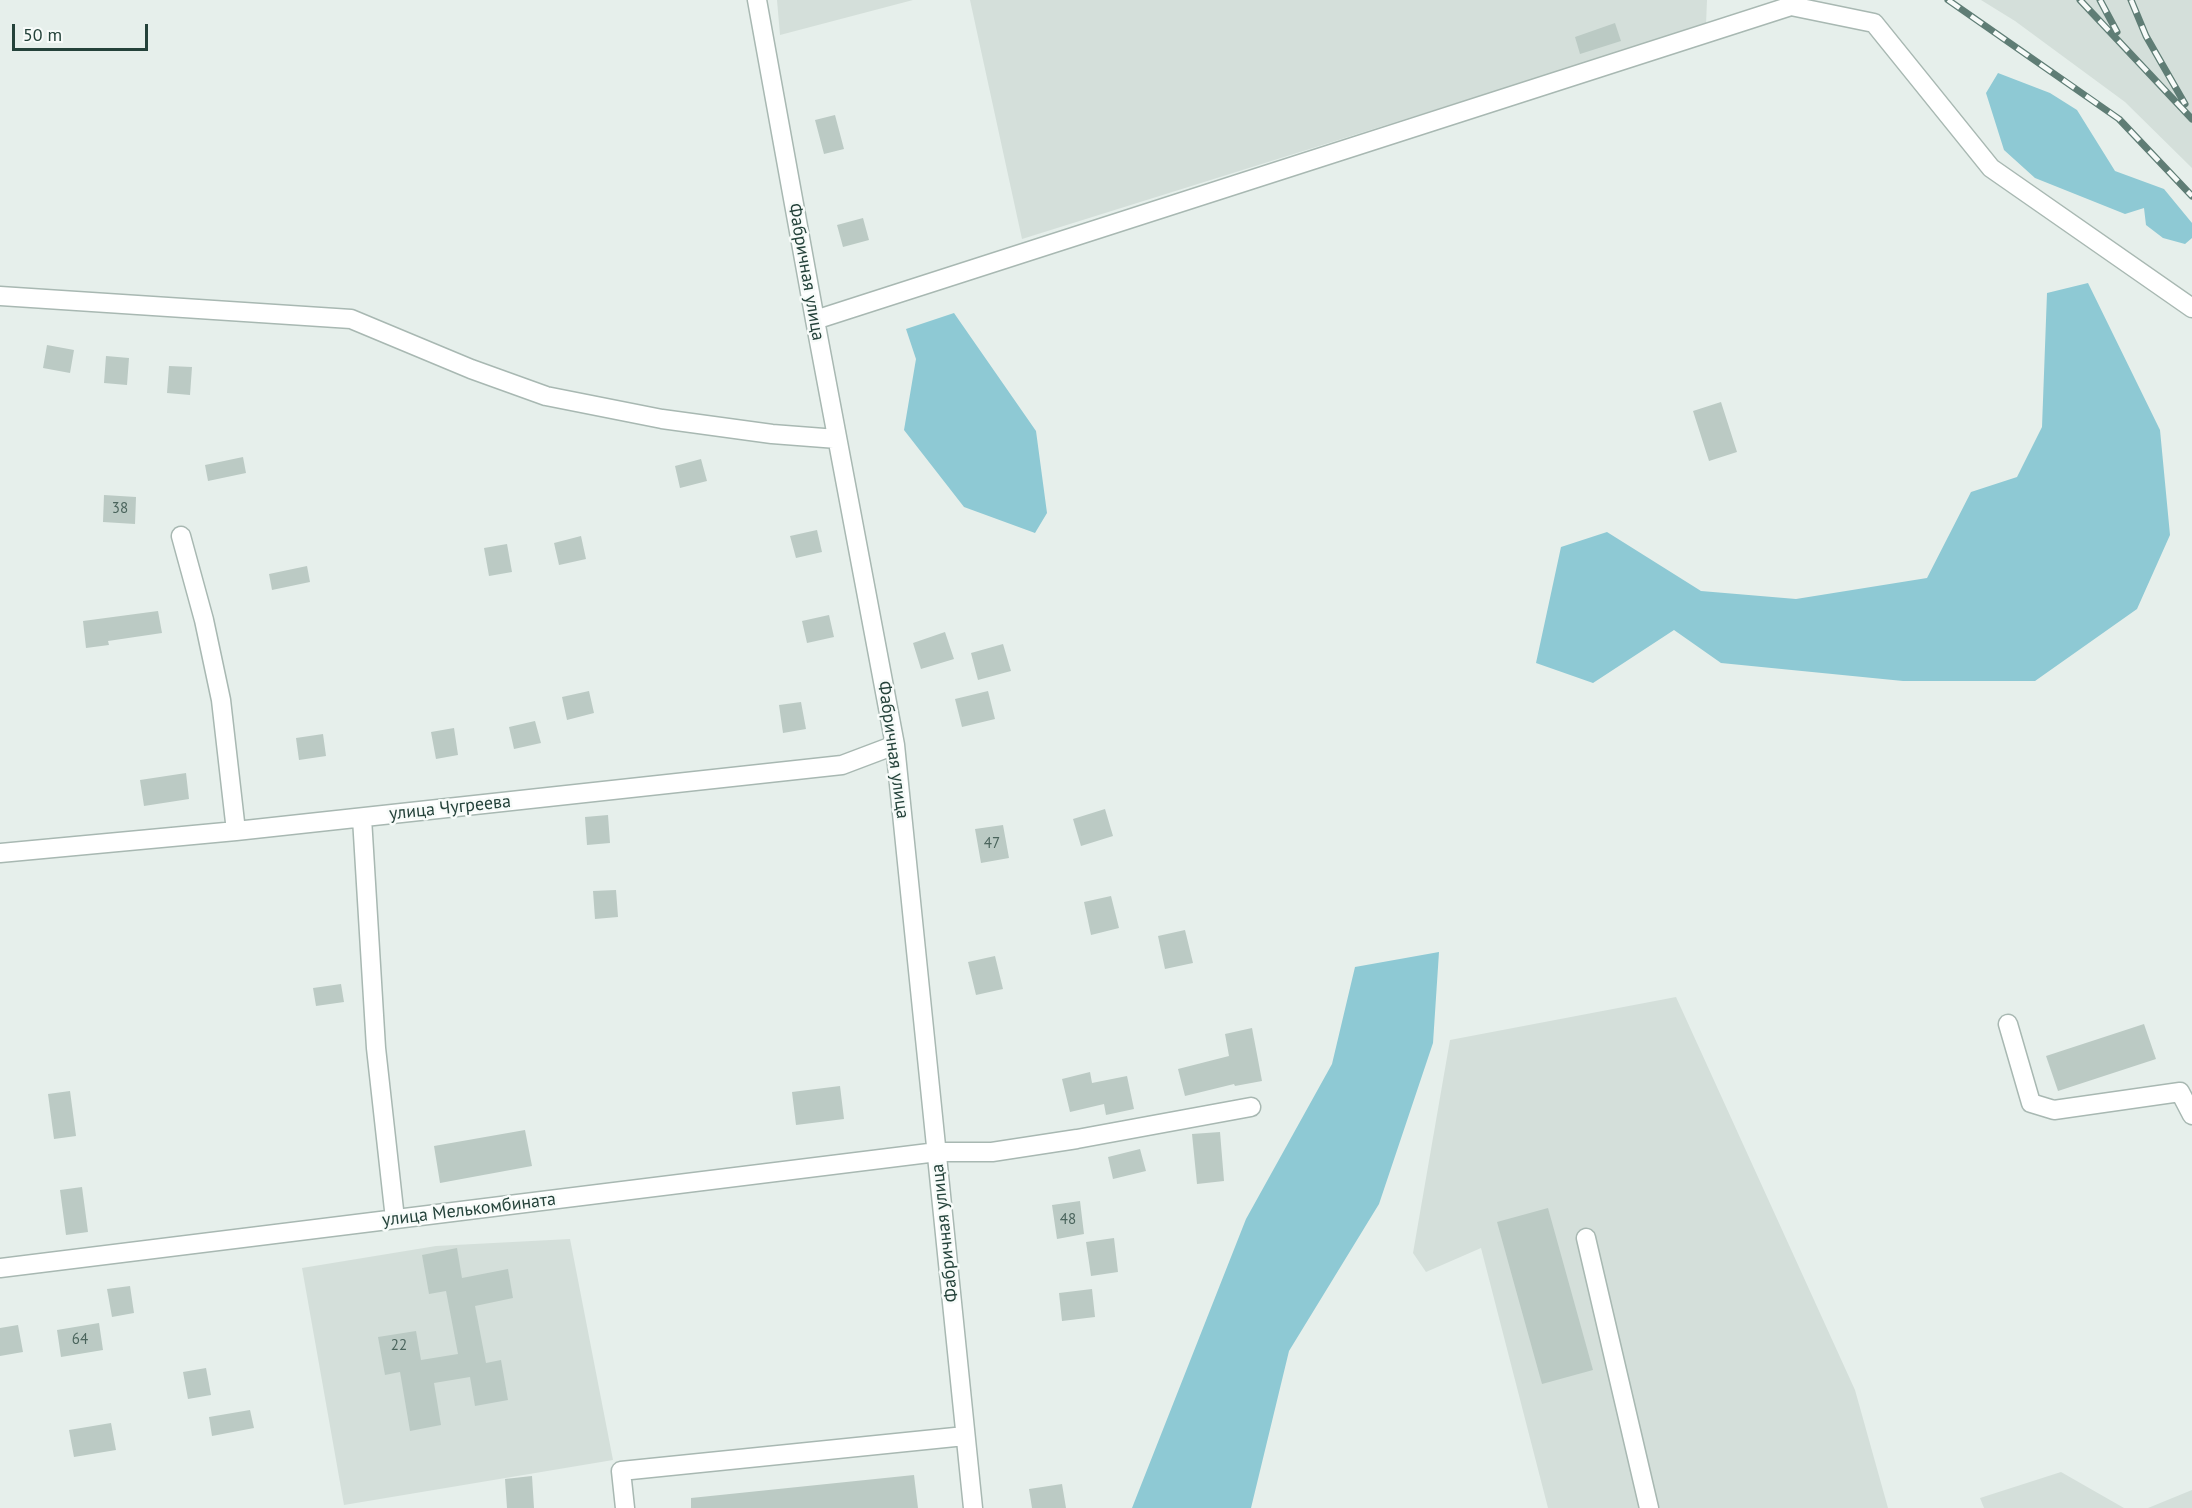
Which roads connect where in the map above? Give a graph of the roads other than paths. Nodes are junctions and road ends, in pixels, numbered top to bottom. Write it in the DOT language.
graph roads {
  1 [pos="757,0"];
  2 [pos="0,296"];
  3 [pos="2192,308"];
  4 [pos="815,320"];
  5 [pos="837,439"];
  6 [pos="181,536"];
  7 [pos="895,745"];
  8 [pos="362,818"];
  9 [pos="236,831"];
  10 [pos="0,853"];
  11 [pos="2008,1024"];
  12 [pos="1251,1107"];
  13 [pos="2192,1115"];
  14 [pos="937,1152"];
  15 [pos="395,1219"];
  16 [pos="1586,1238"];
  17 [pos="0,1268"];
  18 [pos="966,1436"];
  19 [pos="625,1508"];
  20 [pos="973,1508"];
  21 [pos="1649,1508"];
  1 -- 4 [label="street, Фабричная улица"];
  2 -- 5 [label="street"];
  3 -- 4 [label="street"];
  4 -- 5 [label="street, Фабричная улица"];
  5 -- 7 [label="street, Фабричная улица"];
  6 -- 9 [label="street"];
  7 -- 8 [label="street, улица Чугреева"];
  7 -- 14 [label="street, Фабричная улица"];
  8 -- 9 [label="street, улица Чугреева"];
  8 -- 15 [label="street"];
  9 -- 10 [label="street, улица Чугреева"];
  11 -- 13 [label="street"];
  12 -- 14 [label="street, улица Мелькомбината"];
  14 -- 15 [label="street, улица Мелькомбината"];
  14 -- 18 [label="street, Фабричная улица"];
  15 -- 17 [label="street, улица Мелькомбината"];
  16 -- 21 [label="street"];
  18 -- 19 [label="street"];
  18 -- 20 [label="street, Фабричная улица"];
}
